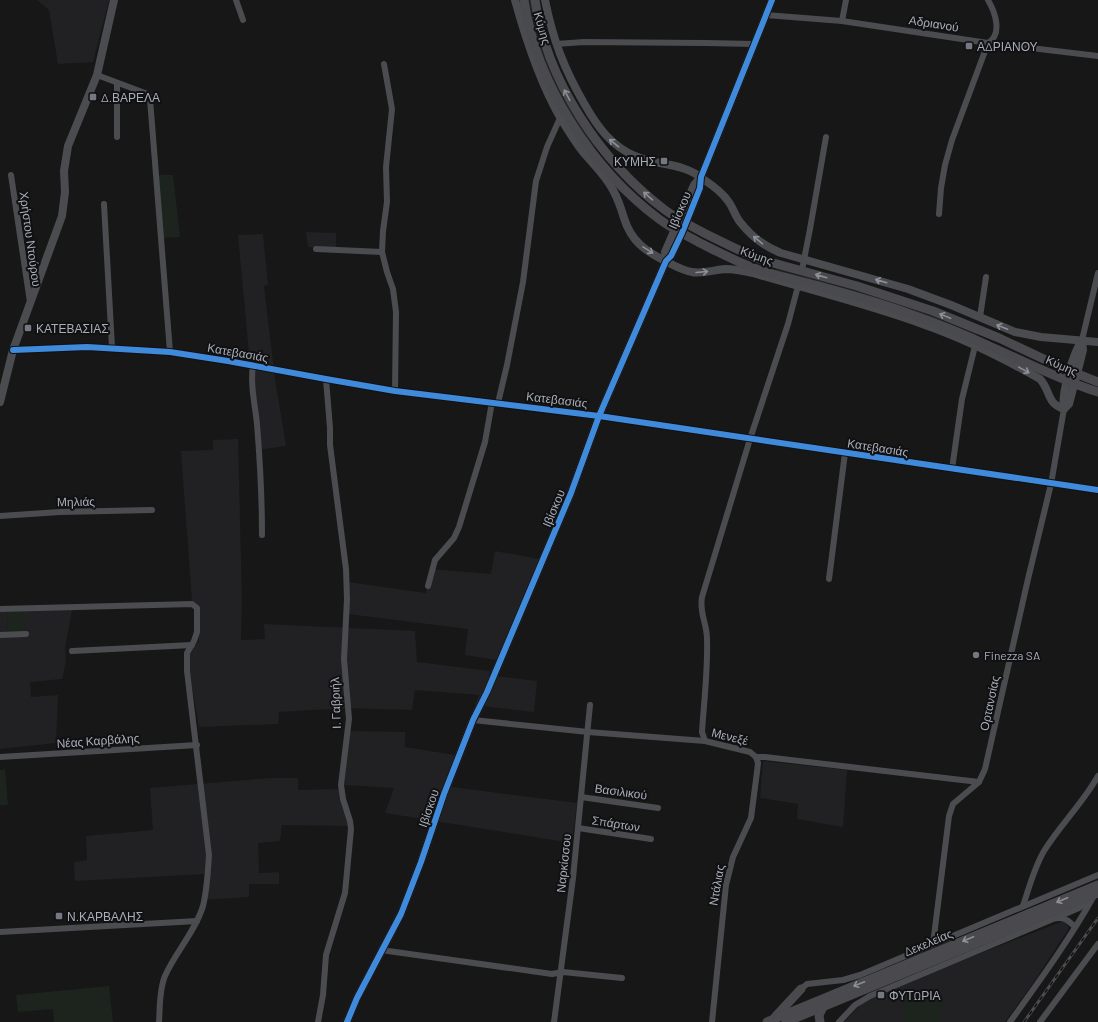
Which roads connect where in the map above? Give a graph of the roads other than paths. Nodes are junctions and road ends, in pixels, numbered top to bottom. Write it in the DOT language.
graph roads {
  1 [pos="114,0"];
  2 [pos="236,0"];
  3 [pos="515,0"];
  4 [pos="524,0"];
  5 [pos="535,0"];
  6 [pos="545,0"];
  7 [pos="772,0"];
  8 [pos="846,0"];
  9 [pos="988,0"];
  10 [pos="766,15"];
  11 [pos="243,20"];
  12 [pos="842,21"];
  13 [pos="988,43"];
  14 [pos="556,44"];
  15 [pos="754,44"];
  16 [pos="1098,56"];
  17 [pos="384,64"];
  18 [pos="97,74"];
  19 [pos="117,82"];
  20 [pos="560,118"];
  21 [pos="117,137"];
  22 [pos="826,137"];
  23 [pos="11,175"];
  24 [pos="701,177"];
  25 [pos="104,204"];
  26 [pos="940,214"];
  27 [pos="682,222"];
  28 [pos="678,231"];
  29 [pos="316,249"];
  30 [pos="382,252"];
  31 [pos="804,260"];
  32 [pos="666,261"];
  33 [pos="802,270"];
  34 [pos="1098,273"];
  35 [pos="986,277"];
  36 [pos="798,286"];
  37 [pos="30,305"];
  38 [pos="980,317"];
  39 [pos="1082,340"];
  40 [pos="1098,342"];
  41 [pos="975,346"];
  42 [pos="112,347"];
  43 [pos="13,350"];
  44 [pos="170,352"];
  45 [pos="253,365"];
  46 [pos="1074,372"];
  47 [pos="326,380"];
  48 [pos="1098,382"];
  49 [pos="1071,383"];
  50 [pos="395,391"];
  51 [pos="1098,392"];
  52 [pos="0,402"];
  53 [pos="495,403"];
  54 [pos="1064,409"];
  55 [pos="599,416"];
  56 [pos="750,438"];
  57 [pos="845,453"];
  58 [pos="952,469"];
  59 [pos="1050,484"];
  60 [pos="1098,490"];
  61 [pos="152,510"];
  62 [pos="0,516"];
  63 [pos="262,535"];
  64 [pos="829,580"];
  65 [pos="428,586"];
  66 [pos="0,609"];
  67 [pos="26,634"];
  68 [pos="0,635"];
  69 [pos="192,645"];
  70 [pos="72,651"];
  71 [pos="590,705"];
  72 [pos="473,720"];
  73 [pos="588,732"];
  74 [pos="705,741"];
  75 [pos="197,745"];
  76 [pos="0,757"];
  77 [pos="756,757"];
  78 [pos="1098,776"];
  79 [pos="979,782"];
  80 [pos="581,797"];
  81 [pos="658,808"];
  82 [pos="578,828"];
  83 [pos="651,839"];
  84 [pos="1098,875"];
  85 [pos="1098,885"];
  86 [pos="1098,889"];
  87 [pos="1095,896"];
  88 [pos="1023,906"];
  89 [pos="1058,917"];
  90 [pos="197,921"];
  91 [pos="1075,927"];
  92 [pos="1005,928"];
  93 [pos="0,932"];
  94 [pos="933,944"];
  95 [pos="1097,946"];
  96 [pos="382,950"];
  97 [pos="560,973"];
  98 [pos="622,978"];
  99 [pos="801,989"];
  100 [pos="815,1002"];
  101 [pos="823,1007"];
  102 [pos="770,1021"];
  103 [pos="159,1022"];
  104 [pos="318,1022"];
  105 [pos="347,1022"];
  106 [pos="554,1022"];
  107 [pos="712,1022"];
  108 [pos="786,1022"];
  109 [pos="820,1022"];
  110 [pos="840,1022"];
  111 [pos="1010,1022"];
  112 [pos="1040,1022"];
  1 -- 18 [label="street"];
  2 -- 11 [label="street"];
  3 -- 20 [label="street"];
  4 -- 28 [label="main road, Κύμης"];
  27 -- 5 [label="main road, Κύμης, one-way"];
  6 -- 14 [label="street"];
  7 -- 10 [label="street, Ιβίσκου"];
  8 -- 12 [label="street"];
  9 -- 13 [label="street"];
  10 -- 12 [label="street, Αδριανού"];
  10 -- 15 [label="street, Ιβίσκου"];
  12 -- 13 [label="street, Αδριανού"];
  13 -- 16 [label="street, Αδριανού"];
  13 -- 26 [label="street"];
  14 -- 15 [label="street"];
  24 -- 14 [label="street, one-way"];
  15 -- 24 [label="street, Ιβίσκου"];
  17 -- 30 [label="street"];
  18 -- 19 [label="street"];
  18 -- 37 [label="street"];
  19 -- 21 [label="street"];
  19 -- 44 [label="street"];
  20 -- 32 [label="street, one-way"];
  20 -- 53 [label="street"];
  22 -- 31 [label="street"];
  23 -- 37 [label="street, Χρήστου Ντούρου"];
  24 -- 27 [label="street, Ιβίσκου"];
  31 -- 24 [label="street, one-way"];
  25 -- 42 [label="street"];
  27 -- 28 [label="street, Ιβίσκου"];
  27 -- 33 [label="main road, Κύμης"];
  28 -- 32 [label="street, Ιβίσκου"];
  28 -- 49 [label="main road, Κύμης"];
  29 -- 30 [label="street"];
  30 -- 50 [label="street"];
  31 -- 33 [label="street"];
  38 -- 31 [label="street, one-way"];
  32 -- 36 [label="street, one-way"];
  32 -- 55 [label="street, Ιβίσκου"];
  46 -- 33 [label="main road, Κύμης, one-way"];
  34 -- 39 [label="street"];
  35 -- 38 [label="street"];
  36 -- 41 [label="street"];
  36 -- 56 [label="street"];
  37 -- 43 [label="street"];
  39 -- 38 [label="street, one-way"];
  39 -- 40 [label="street"];
  39 -- 46 [label="street"];
  41 -- 54 [label="street, one-way"];
  41 -- 58 [label="street"];
  42 -- 43 [label="street, Κατεβασιάς"];
  42 -- 44 [label="street, Κατεβασιάς"];
  43 -- 52 [label="street"];
  44 -- 45 [label="street, Κατεβασιάς"];
  45 -- 47 [label="street, Κατεβασιάς"];
  45 -- 63 [label="street"];
  46 -- 48 [label="main road, Κύμης"];
  46 -- 49 [label="street"];
  47 -- 50 [label="street, Κατεβασιάς"];
  47 -- 104 [label="street, Ι. Γαβριήλ"];
  49 -- 51 [label="main road, Κύμης"];
  49 -- 54 [label="street"];
  50 -- 53 [label="street, Κατεβασιάς"];
  53 -- 55 [label="street, Κατεβασιάς"];
  53 -- 65 [label="street"];
  54 -- 59 [label="street, Ορτανσίας"];
  55 -- 56 [label="street, Κατεβασιάς"];
  55 -- 72 [label="street, Ιβίσκου"];
  56 -- 57 [label="street, Κατεβασιάς"];
  56 -- 74 [label="street"];
  57 -- 58 [label="street, Κατεβασιάς"];
  57 -- 64 [label="street"];
  58 -- 59 [label="street, Κατεβασιάς"];
  59 -- 60 [label="street, Κατεβασιάς"];
  59 -- 79 [label="street, Ορτανσίας"];
  61 -- 62 [label="street, Μηλιάς"];
  66 -- 69 [label="street"];
  67 -- 68 [label="street"];
  69 -- 70 [label="street"];
  69 -- 75 [label="street"];
  71 -- 73 [label="street, Ναρκίσσου"];
  72 -- 73 [label="street, Μενεξέ"];
  72 -- 96 [label="street, Ιβίσκου"];
  73 -- 74 [label="street, Μενεξέ"];
  73 -- 80 [label="street, Ναρκίσσου"];
  74 -- 77 [label="street, Μενεξέ"];
  75 -- 76 [label="street, Νέας Καρβάλης"];
  75 -- 90 [label="street"];
  77 -- 79 [label="street, Μενεξέ"];
  77 -- 107 [label="street, Ντάλιας"];
  78 -- 88 [label="street"];
  79 -- 94 [label="street, Ορτανσίας"];
  80 -- 81 [label="street, Βασιλικού"];
  80 -- 82 [label="street, Ναρκίσσου"];
  82 -- 83 [label="street, Σπάρτων"];
  82 -- 97 [label="street, Ναρκίσσου"];
  84 -- 88 [label="street"];
  85 -- 92 [label="main road, Δεκελείας, one-way"];
  86 -- 87 [label="street"];
  87 -- 89 [label="street"];
  87 -- 91 [label="street"];
  87 -- 92 [label="main road, Δεκελείας, bridge"];
  88 -- 94 [label="street"];
  89 -- 91 [label="street"];
  89 -- 110 [label="street"];
  90 -- 93 [label="street"];
  90 -- 103 [label="street"];
  91 -- 111 [label="street"];
  92 -- 100 [label="main road, Δεκελείας, one-way"];
  92 -- 101 [label="main road, Δεκελείας"];
  94 -- 99 [label="street"];
  95 -- 112 [label="street"];
  96 -- 97 [label="street"];
  96 -- 105 [label="street, Ιβίσκου"];
  97 -- 98 [label="street"];
  97 -- 106 [label="street, Ναρκίσσου"];
  99 -- 100 [label="main road"];
  99 -- 102 [label="main road"];
  100 -- 102 [label="main road, Δεκελείας"];
  101 -- 108 [label="main road, Δεκελείας"];
  101 -- 109 [label="main road"];
}
